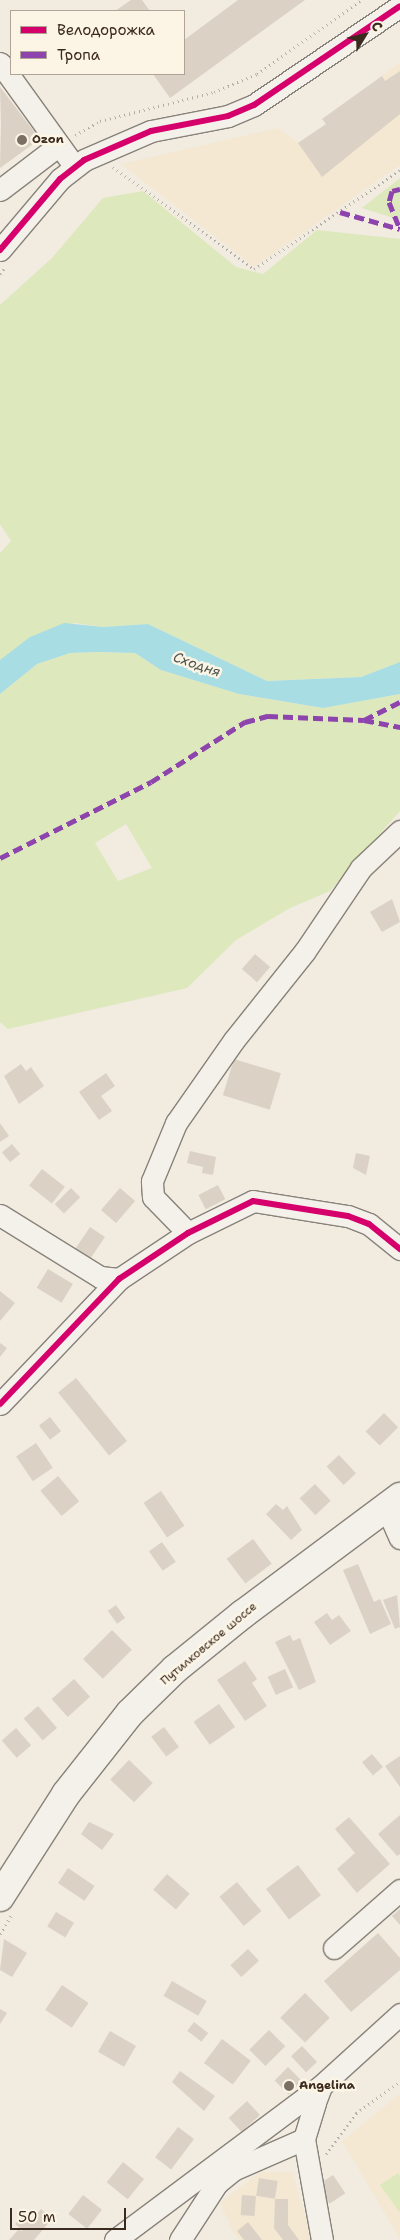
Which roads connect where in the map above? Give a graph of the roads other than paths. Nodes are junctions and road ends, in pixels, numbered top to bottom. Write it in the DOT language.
graph roads {
  1 [pos="400,6"];
  2 [pos="0,63"];
  3 [pos="59,145"];
  4 [pos="75,167"];
  5 [pos="0,190"];
  6 [pos="0,250"];
  7 [pos="400,831"];
  8 [pos="0,1215"];
  9 [pos="188,1233"];
  10 [pos="400,1249"];
  11 [pos="119,1279"];
  12 [pos="0,1404"];
  13 [pos="393,1502"];
  14 [pos="400,1538"];
  15 [pos="400,1890"];
  16 [pos="7,1904"];
  17 [pos="334,1948"];
  18 [pos="400,2014"];
  19 [pos="321,2086"];
  20 [pos="304,2140"];
  21 [pos="115,2240"];
  22 [pos="180,2240"];
  23 [pos="322,2240"];
  1 -- 4 [label="street"];
  2 -- 3 [label="street"];
  3 -- 4 [label="street"];
  3 -- 5 [label="street"];
  4 -- 6 [label="street"];
  7 -- 9 [label="street"];
  8 -- 11 [label="street"];
  9 -- 10 [label="street"];
  9 -- 11 [label="street"];
  11 -- 12 [label="street"];
  13 -- 14 [label="street"];
  13 -- 16 [label="main road, Путилковское шоссе"];
  15 -- 17 [label="street"];
  18 -- 19 [label="street"];
  19 -- 20 [label="street"];
  19 -- 21 [label="street"];
  20 -- 22 [label="street"];
  20 -- 23 [label="street"];
}
